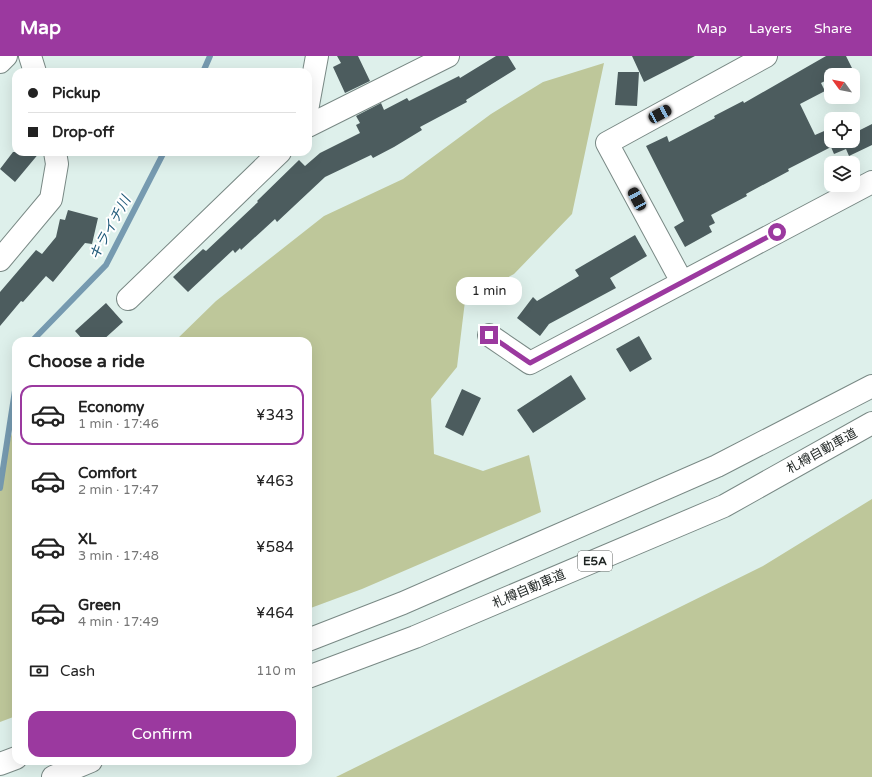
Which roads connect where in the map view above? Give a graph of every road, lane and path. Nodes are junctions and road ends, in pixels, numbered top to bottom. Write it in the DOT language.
graph roads {
  1 [pos="6,56"];
  2 [pos="30,56"];
  3 [pos="317,56"];
  4 [pos="448,56"];
  5 [pos="766,56"];
  6 [pos="0,62"];
  7 [pos="34,68"];
  8 [pos="312,83"];
  9 [pos="312,124"];
  10 [pos="56,156"];
  11 [pos="276,156"];
  12 [pos="872,182"];
  13 [pos="0,260"];
  14 [pos="682,282"];
  15 [pos="128,299"];
  16 [pos="489,335"];
  17 [pos="872,386"];
  18 [pos="872,423"];
  19 [pos="312,638"];
  20 [pos="312,676"];
  21 [pos="12,760"];
  22 [pos="0,764"];
  23 [pos="82,765"];
  24 [pos="53,777"];
  1 -- 6 [label="main road"];
  2 -- 7 [label="main road"];
  3 -- 8 [label="main road"];
  4 -- 9 [label="main road"];
  5 -- 14 [label="main road"];
  10 -- 13 [label="main road"];
  11 -- 15 [label="main road"];
  12 -- 14 [label="main road"];
  14 -- 16 [label="main road"];
  17 -- 19 [label="main road"];
  18 -- 20 [label="main road, 札樽自動車道 / E5A"];
  21 -- 22 [label="main road"];
  23 -- 24 [label="main road"];
}
